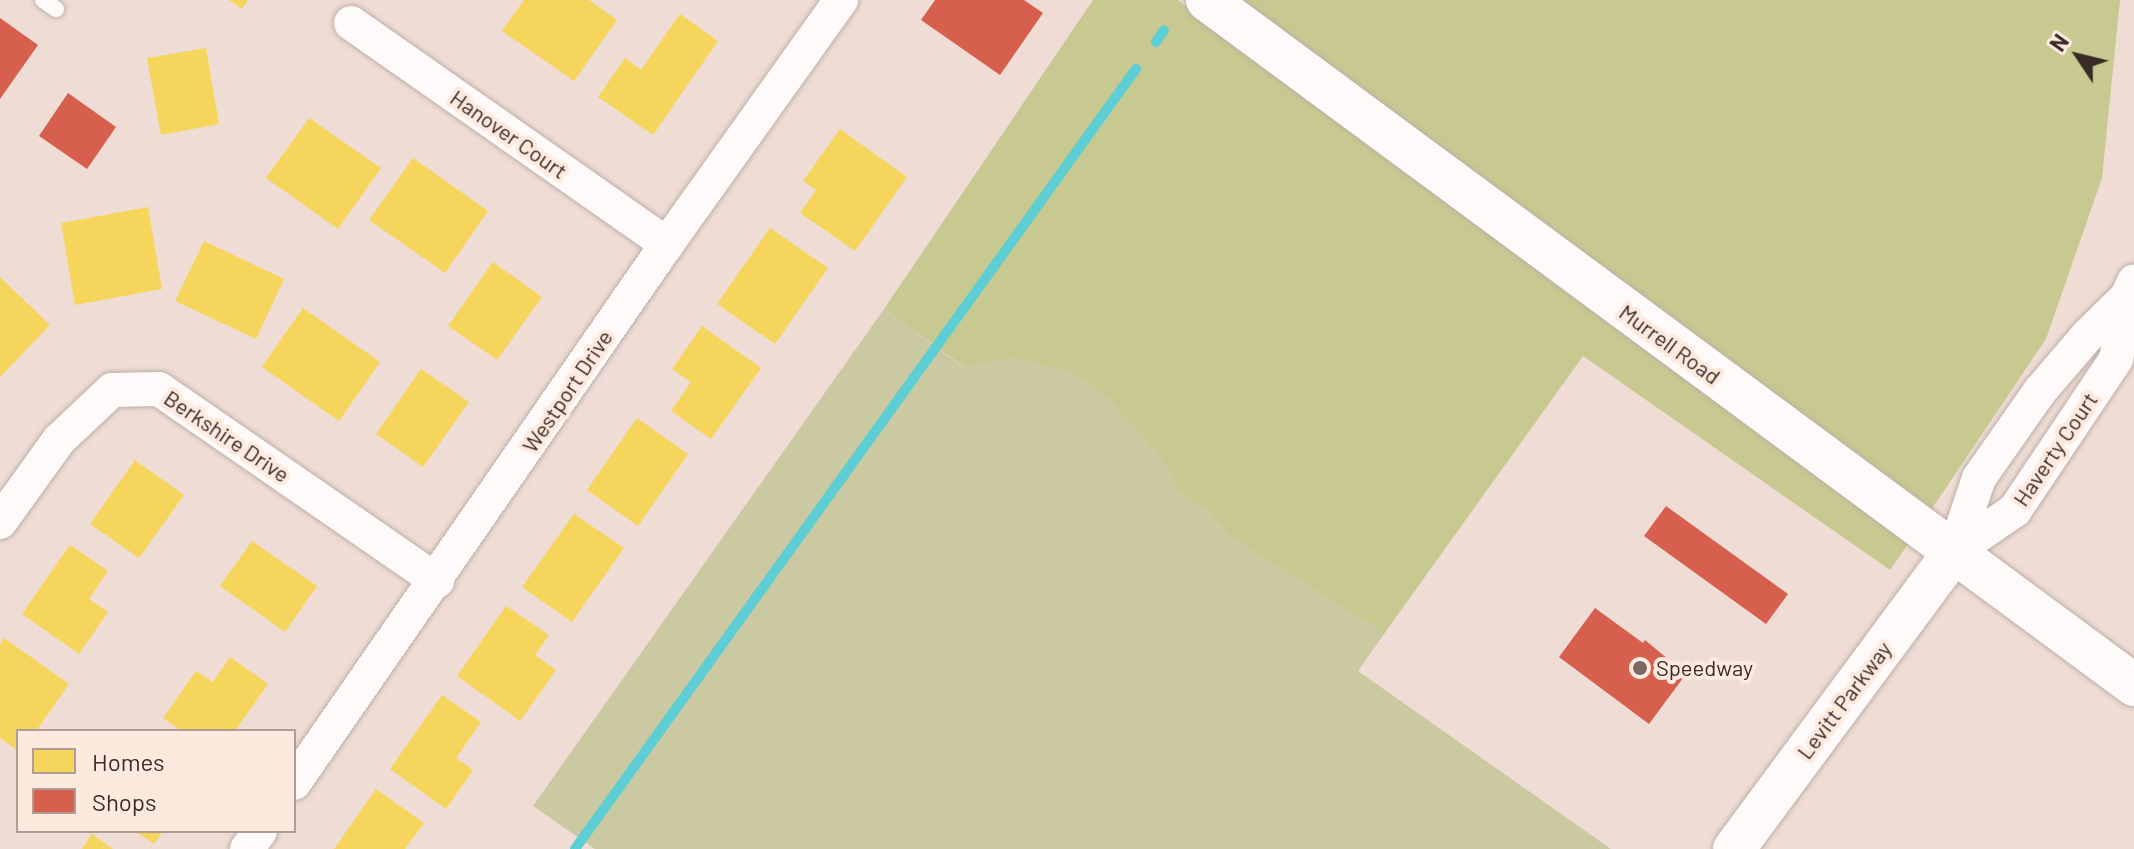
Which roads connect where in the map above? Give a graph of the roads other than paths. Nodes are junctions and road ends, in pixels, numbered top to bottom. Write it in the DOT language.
graph roads {
  1 [pos="841,0"];
  2 [pos="1207,0"];
  3 [pos="351,23"];
  4 [pos="667,244"];
  5 [pos="2130,289"];
  6 [pos="0,522"];
  7 [pos="1954,552"];
  8 [pos="437,581"];
  9 [pos="2134,685"];
  10 [pos="296,780"];
  11 [pos="1734,849"];
  1 -- 4 [label="street, Westport Drive"];
  2 -- 7 [label="street, Murrell Road"];
  3 -- 4 [label="street, Hanover Court"];
  4 -- 8 [label="street, Westport Drive"];
  5 -- 7 [label="street, Haverty Court"];
  5 -- 7 [label="street, Haverty Court"];
  6 -- 8 [label="street, Berkshire Drive"];
  7 -- 9 [label="street, Murrell Road"];
  7 -- 11 [label="street, Levitt Parkway"];
  8 -- 10 [label="street, Westport Drive"];
}
